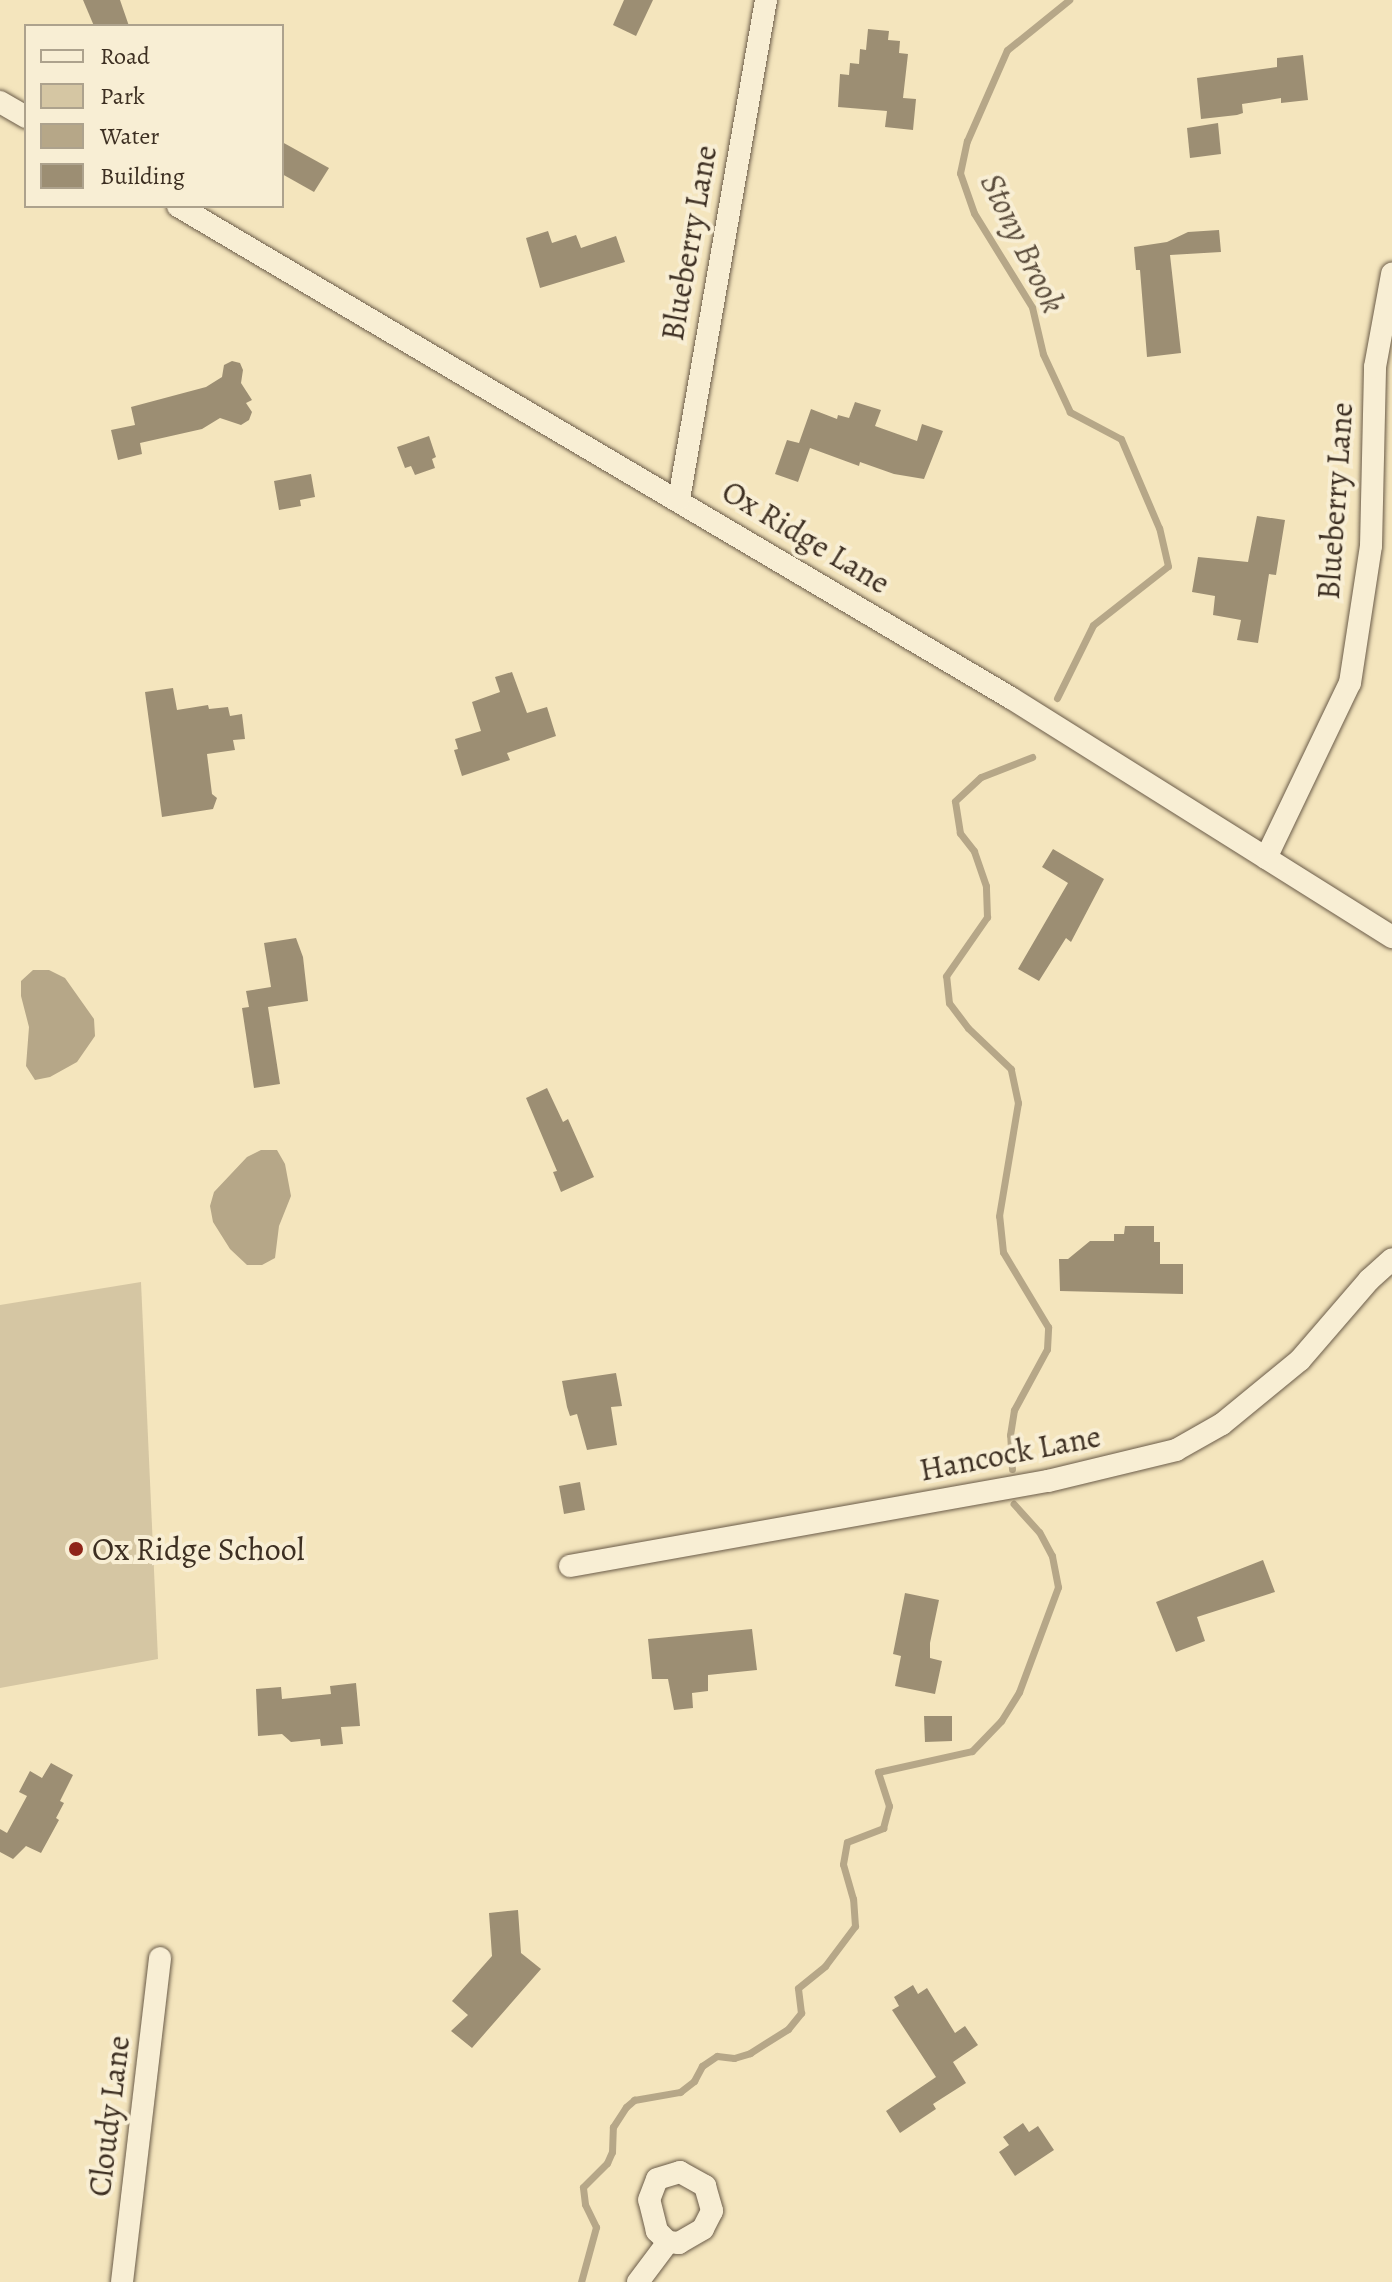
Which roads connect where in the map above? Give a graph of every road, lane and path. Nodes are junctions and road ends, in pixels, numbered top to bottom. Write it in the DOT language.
graph roads {
  1 [pos="766,0"];
  2 [pos="0,102"];
  3 [pos="24,116"];
  4 [pos="181,208"];
  5 [pos="1392,274"];
  6 [pos="679,499"];
  7 [pos="1266,858"];
  8 [pos="1392,937"];
  9 [pos="1392,1259"];
  10 [pos="570,1566"];
  11 [pos="160,1958"];
  12 [pos="668,2242"];
  13 [pos="122,2282"];
  14 [pos="638,2282"];
  1 -- 6 [label="street, Blueberry Lane"];
  2 -- 3 [label="street"];
  4 -- 6 [label="street, Ox Ridge Lane"];
  5 -- 7 [label="street, Blueberry Lane"];
  6 -- 7 [label="street, Ox Ridge Lane"];
  7 -- 8 [label="street, Ox Ridge Lane"];
  9 -- 10 [label="street, Hancock Lane"];
  11 -- 13 [label="street, Cloudy Lane"];
  12 -- 14 [label="street"];
}
